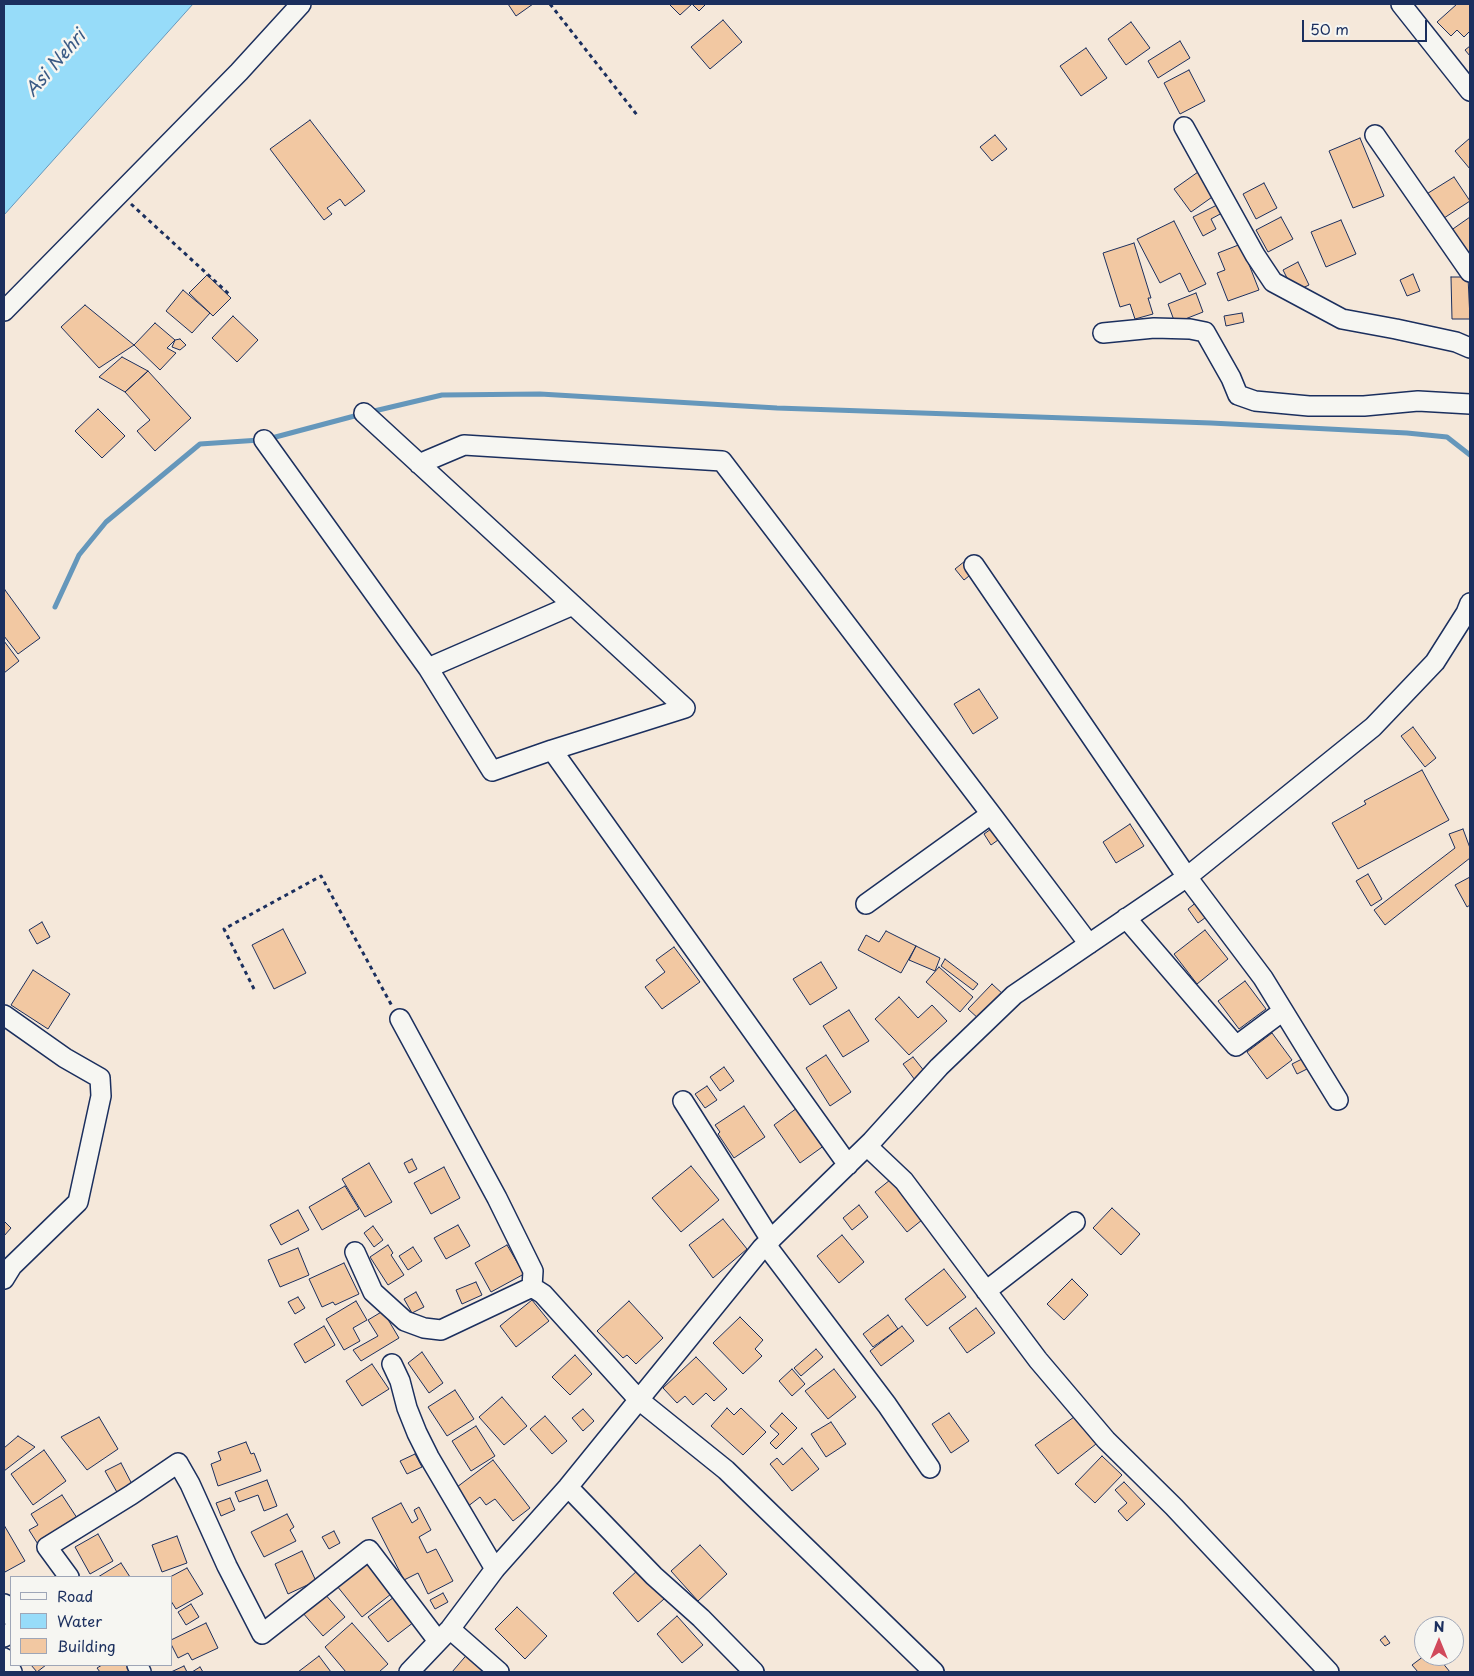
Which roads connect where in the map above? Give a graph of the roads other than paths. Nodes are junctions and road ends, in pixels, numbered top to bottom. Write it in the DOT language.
graph roads {
  1 [pos="301,4"];
  2 [pos="1401,4"];
  3 [pos="1470,91"];
  4 [pos="1184,127"];
  5 [pos="1375,135"];
  6 [pos="1470,272"];
  7 [pos="4,311"];
  8 [pos="1103,333"];
  9 [pos="1470,348"];
  10 [pos="1470,404"];
  11 [pos="364,413"];
  12 [pos="264,440"];
  13 [pos="419,464"];
  14 [pos="974,565"];
  15 [pos="1470,603"];
  16 [pos="572,605"];
  17 [pos="428,668"];
  18 [pos="552,750"];
  19 [pos="991,814"];
  20 [pos="1187,877"];
  21 [pos="866,904"];
  22 [pos="1126,918"];
  23 [pos="1089,944"];
  24 [pos="1283,1011"];
  25 [pos="4,1015"];
  26 [pos="400,1019"];
  27 [pos="1338,1100"];
  28 [pos="683,1101"];
  29 [pos="867,1146"];
  30 [pos="848,1164"];
  31 [pos="1074,1222"];
  32 [pos="768,1242"];
  33 [pos="354,1252"];
  34 [pos="4,1279"];
  35 [pos="532,1287"];
  36 [pos="986,1291"];
  37 [pos="392,1364"];
  38 [pos="639,1400"];
  39 [pos="930,1468"];
  40 [pos="568,1487"];
  41 [pos="495,1569"];
  42 [pos="68,1576"];
  43 [pos="444,1635"];
  44 [pos="4,1658"];
  45 [pos="12,1672"];
  46 [pos="409,1672"];
  47 [pos="499,1672"];
  48 [pos="754,1672"];
  49 [pos="934,1672"];
  50 [pos="1329,1672"];
  1 -- 7 [label="street"];
  2 -- 3 [label="street"];
  4 -- 9 [label="street"];
  5 -- 6 [label="street"];
  8 -- 10 [label="street"];
  11 -- 13 [label="street"];
  12 -- 17 [label="street"];
  13 -- 16 [label="street"];
  13 -- 19 [label="street"];
  14 -- 20 [label="street"];
  15 -- 20 [label="street"];
  16 -- 17 [label="street"];
  16 -- 18 [label="street"];
  17 -- 18 [label="street"];
  18 -- 30 [label="street"];
  19 -- 21 [label="street"];
  19 -- 23 [label="street"];
  20 -- 22 [label="street"];
  20 -- 24 [label="street"];
  22 -- 23 [label="street"];
  22 -- 24 [label="street"];
  23 -- 29 [label="street"];
  24 -- 27 [label="street"];
  25 -- 34 [label="street"];
  26 -- 35 [label="street"];
  28 -- 32 [label="street"];
  29 -- 30 [label="street"];
  29 -- 36 [label="street"];
  30 -- 32 [label="street"];
  31 -- 36 [label="street"];
  32 -- 38 [label="street"];
  32 -- 39 [label="street"];
  33 -- 35 [label="street"];
  35 -- 38 [label="street"];
  36 -- 50 [label="street"];
  37 -- 41 [label="street"];
  38 -- 40 [label="street"];
  38 -- 49 [label="street"];
  40 -- 41 [label="street"];
  40 -- 48 [label="street"];
  41 -- 43 [label="street"];
  42 -- 43 [label="street"];
  43 -- 46 [label="street"];
  43 -- 47 [label="street"];
  44 -- 45 [label="street"];
}
